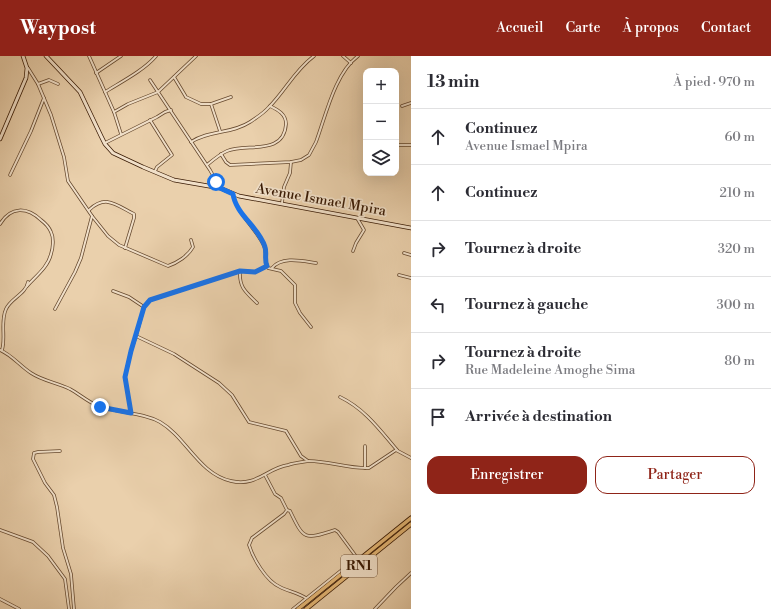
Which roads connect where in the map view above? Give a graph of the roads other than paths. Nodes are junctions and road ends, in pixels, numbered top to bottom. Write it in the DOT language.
graph roads {
  1 [pos="23,56"];
  2 [pos="46,56"];
  3 [pos="89,56"];
  4 [pos="121,56"];
  5 [pos="156,56"];
  6 [pos="196,56"];
  7 [pos="314,56"];
  8 [pos="343,56"];
  9 [pos="358,56"];
  10 [pos="351,63"];
  11 [pos="27,68"];
  12 [pos="96,73"];
  13 [pos="174,77"];
  14 [pos="150,80"];
  15 [pos="38,84"];
  16 [pos="58,84"];
  17 [pos="105,92"];
  18 [pos="158,92"];
  19 [pos="231,97"];
  20 [pos="44,98"];
  21 [pos="411,103"];
  22 [pos="211,104"];
  23 [pos="270,106"];
  24 [pos="402,106"];
  25 [pos="172,110"];
  26 [pos="114,112"];
  27 [pos="150,120"];
  28 [pos="220,131"];
  29 [pos="121,134"];
  30 [pos="0,139"];
  31 [pos="191,142"];
  32 [pos="105,144"];
  33 [pos="399,145"];
  34 [pos="411,145"];
  35 [pos="222,154"];
  36 [pos="291,162"];
  37 [pos="207,165"];
  38 [pos="155,172"];
  39 [pos="10,175"];
  40 [pos="220,188"];
  41 [pos="233,194"];
  42 [pos="282,203"];
  43 [pos="89,210"];
  44 [pos="92,216"];
  45 [pos="357,218"];
  46 [pos="0,224"];
  47 [pos="411,228"];
  48 [pos="191,240"];
  49 [pos="125,248"];
  50 [pos="353,251"];
  51 [pos="404,253"];
  52 [pos="411,255"];
  53 [pos="316,263"];
  54 [pos="267,266"];
  55 [pos="272,268"];
  56 [pos="240,271"];
  57 [pos="399,275"];
  58 [pos="411,278"];
  59 [pos="28,282"];
  60 [pos="27,286"];
  61 [pos="113,291"];
  62 [pos="257,303"];
  63 [pos="144,307"];
  64 [pos="55,309"];
  65 [pos="311,326"];
  66 [pos="136,336"];
  67 [pos="1,350"];
  68 [pos="340,397"];
  69 [pos="131,413"];
  70 [pos="365,446"];
  71 [pos="60,451"];
  72 [pos="398,451"];
  73 [pos="411,458"];
  74 [pos="309,461"];
  75 [pos="364,469"];
  76 [pos="265,476"];
  77 [pos="287,510"];
  78 [pos="411,518"];
  79 [pos="411,524"];
  80 [pos="0,530"];
  81 [pos="353,561"];
  82 [pos="353,566"];
  83 [pos="411,572"];
  84 [pos="330,581"];
  85 [pos="306,598"];
  86 [pos="1,600"];
  87 [pos="0,604"];
  88 [pos="19,609"];
  89 [pos="69,609"];
  90 [pos="74,609"];
  91 [pos="292,609"];
  92 [pos="298,609"];
  93 [pos="306,609"];
  94 [pos="375,609"];
  1 -- 11 [label="main road"];
  2 -- 32 [label="main road, Avenue Ismael Mpira"];
  3 -- 12 [label="street"];
  4 -- 12 [label="street"];
  5 -- 17 [label="street"];
  6 -- 13 [label="street"];
  7 -- 23 [label="street"];
  8 -- 10 [label="street"];
  9 -- 10 [label="street"];
  10 -- 36 [label="street"];
  11 -- 15 [label="street"];
  11 -- 30 [label="main road"];
  12 -- 17 [label="street"];
  13 -- 18 [label="street"];
  13 -- 22 [label="street"];
  14 -- 18 [label="street"];
  15 -- 16 [label="street"];
  15 -- 20 [label="street"];
  17 -- 26 [label="street"];
  18 -- 25 [label="street"];
  18 -- 26 [label="street"];
  19 -- 22 [label="street"];
  20 -- 39 [label="street"];
  20 -- 43 [label="street"];
  21 -- 24 [label="street"];
  22 -- 28 [label="street"];
  23 -- 28 [label="street"];
  23 -- 35 [label="street"];
  25 -- 27 [label="street"];
  25 -- 31 [label="street"];
  26 -- 29 [label="street"];
  27 -- 29 [label="street"];
  27 -- 38 [label="street"];
  28 -- 31 [label="street"];
  29 -- 32 [label="street"];
  31 -- 37 [label="street"];
  32 -- 38 [label="main road, Avenue Ismael Mpira"];
  33 -- 34 [label="street"];
  35 -- 36 [label="street"];
  35 -- 37 [label="street"];
  36 -- 42 [label="street"];
  37 -- 40 [label="street"];
  38 -- 40 [label="main road, Avenue Ismael Mpira"];
  40 -- 41 [label="main road, Avenue Ismael Mpira"];
  41 -- 42 [label="main road, Avenue Ismael Mpira"];
  41 -- 54 [label="street"];
  42 -- 45 [label="main road, Avenue Ismael Mpira"];
  43 -- 44 [label="street"];
  43 -- 49 [label="street"];
  44 -- 49 [label="street"];
  44 -- 64 [label="street"];
  45 -- 47 [label="main road, Avenue Ismael Mpira"];
  45 -- 50 [label="street"];
  46 -- 60 [label="street"];
  48 -- 49 [label="street"];
  51 -- 52 [label="street"];
  53 -- 55 [label="street"];
  54 -- 55 [label="street"];
  54 -- 56 [label="street"];
  55 -- 65 [label="street"];
  56 -- 62 [label="street"];
  56 -- 63 [label="street"];
  57 -- 58 [label="street"];
  59 -- 60 [label="street"];
  60 -- 67 [label="street"];
  61 -- 63 [label="street"];
  63 -- 66 [label="street"];
  66 -- 69 [label="street"];
  66 -- 74 [label="street"];
  67 -- 69 [label="street"];
  68 -- 72 [label="street"];
  69 -- 76 [label="street"];
  70 -- 75 [label="street"];
  71 -- 90 [label="street"];
  72 -- 73 [label="street"];
  72 -- 75 [label="street"];
  74 -- 75 [label="street"];
  74 -- 76 [label="street"];
  76 -- 77 [label="street"];
  77 -- 81 [label="street"];
  77 -- 85 [label="street"];
  78 -- 82 [label="highway, RN1"];
  79 -- 93 [label="highway, RN1"];
  80 -- 89 [label="street"];
  81 -- 82 [label="street"];
  81 -- 84 [label="street"];
  82 -- 84 [label="highway, RN1"];
  83 -- 94 [label="street"];
  84 -- 85 [label="street"];
  84 -- 92 [label="highway, RN1"];
  85 -- 91 [label="street"];
  86 -- 87 [label="street"];
  86 -- 88 [label="street"];
}
